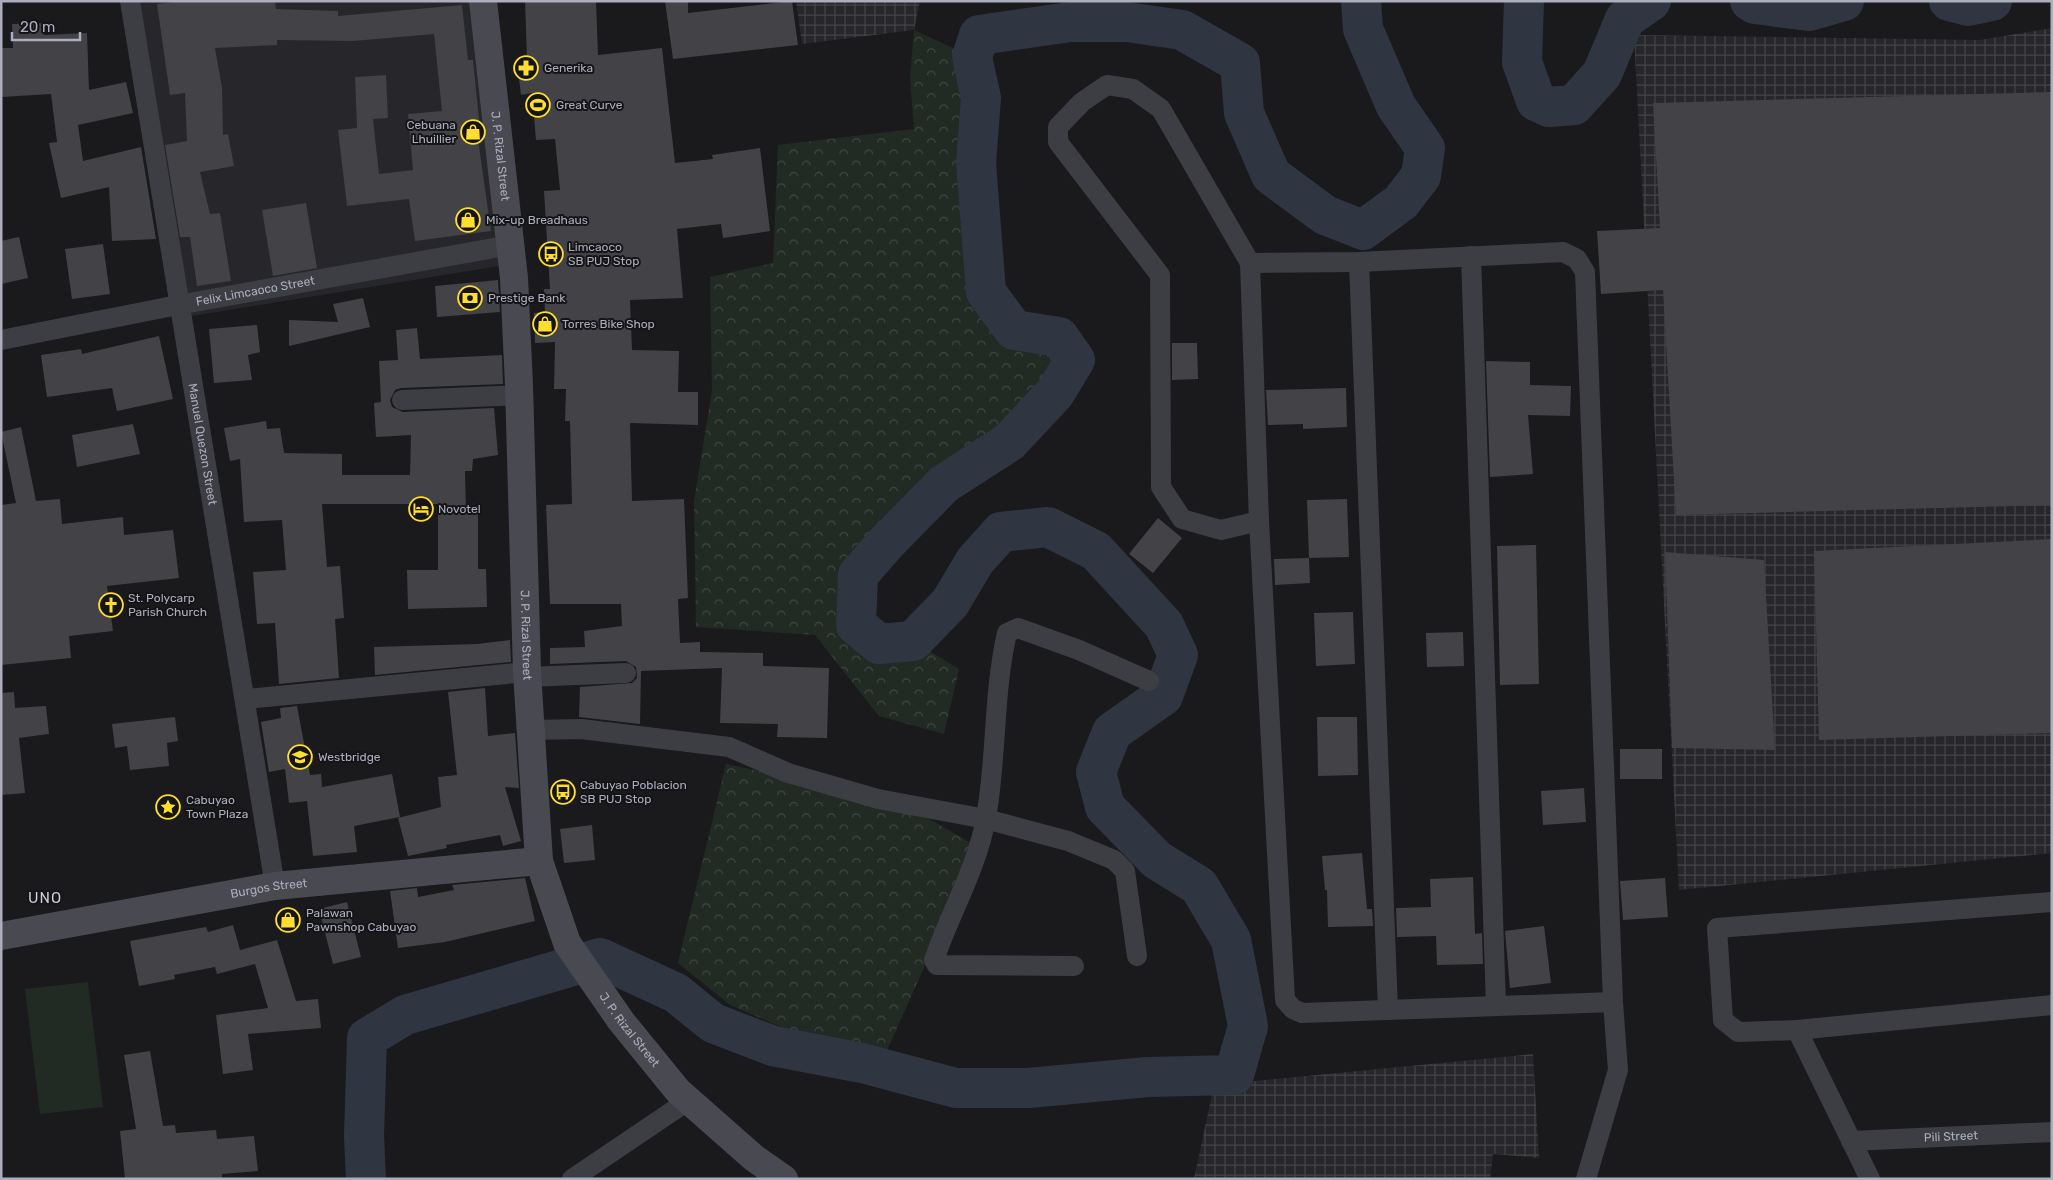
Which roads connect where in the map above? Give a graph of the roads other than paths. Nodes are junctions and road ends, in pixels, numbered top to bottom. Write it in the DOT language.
graph roads {
  1 [pos="130,1"];
  2 [pos="483,1"];
  3 [pos="510,246"];
  4 [pos="1471,256"];
  5 [pos="1359,262"];
  6 [pos="1250,263"];
  7 [pos="178,305"];
  8 [pos="1,340"];
  9 [pos="519,395"];
  10 [pos="402,400"];
  11 [pos="1259,521"];
  12 [pos="626,673"];
  13 [pos="527,675"];
  14 [pos="1149,681"];
  15 [pos="246,699"];
  16 [pos="531,730"];
  17 [pos="986,818"];
  18 [pos="539,861"];
  19 [pos="274,886"];
  20 [pos="2050,906"];
  21 [pos="1,936"];
  22 [pos="1137,956"];
  23 [pos="1074,966"];
  24 [pos="1613,1002"];
  25 [pos="2052,1004"];
  26 [pos="1496,1006"];
  27 [pos="1388,1010"];
  28 [pos="1796,1030"];
  29 [pos="689,1100"];
  30 [pos="2052,1132"];
  31 [pos="1851,1141"];
  32 [pos="572,1179"];
  33 [pos="784,1179"];
  34 [pos="1586,1179"];
  35 [pos="1870,1179"];
  1 -- 7 [label="street, Manuel Quezon Street"];
  2 -- 3 [label="main road, J. P. Rizal Street"];
  3 -- 7 [label="street, Felix Limcaoco Street"];
  3 -- 9 [label="main road, J. P. Rizal Street"];
  4 -- 5 [label="street"];
  4 -- 24 [label="street"];
  4 -- 26 [label="street"];
  5 -- 6 [label="street"];
  5 -- 27 [label="street"];
  6 -- 11 [label="street"];
  6 -- 11 [label="street"];
  7 -- 8 [label="street, Felix Limcaoco Street"];
  7 -- 15 [label="street, Manuel Quezon Street"];
  9 -- 10 [label="street"];
  9 -- 13 [label="main road, J. P. Rizal Street"];
  11 -- 27 [label="street"];
  12 -- 13 [label="street"];
  13 -- 15 [label="street"];
  13 -- 16 [label="main road, J. P. Rizal Street"];
  14 -- 17 [label="street"];
  15 -- 19 [label="street, Manuel Quezon Street"];
  16 -- 17 [label="street"];
  16 -- 18 [label="main road, J. P. Rizal Street"];
  17 -- 22 [label="street"];
  17 -- 23 [label="street"];
  18 -- 19 [label="main road, Burgos Street"];
  18 -- 29 [label="main road, J. P. Rizal Street"];
  19 -- 21 [label="main road, Burgos Street"];
  20 -- 28 [label="street"];
  24 -- 26 [label="street"];
  24 -- 34 [label="street"];
  25 -- 28 [label="street"];
  26 -- 27 [label="street"];
  28 -- 31 [label="street"];
  29 -- 32 [label="street"];
  29 -- 33 [label="main road, J. P. Rizal Street"];
  30 -- 31 [label="street, Pili Street"];
  31 -- 35 [label="street"];
}
